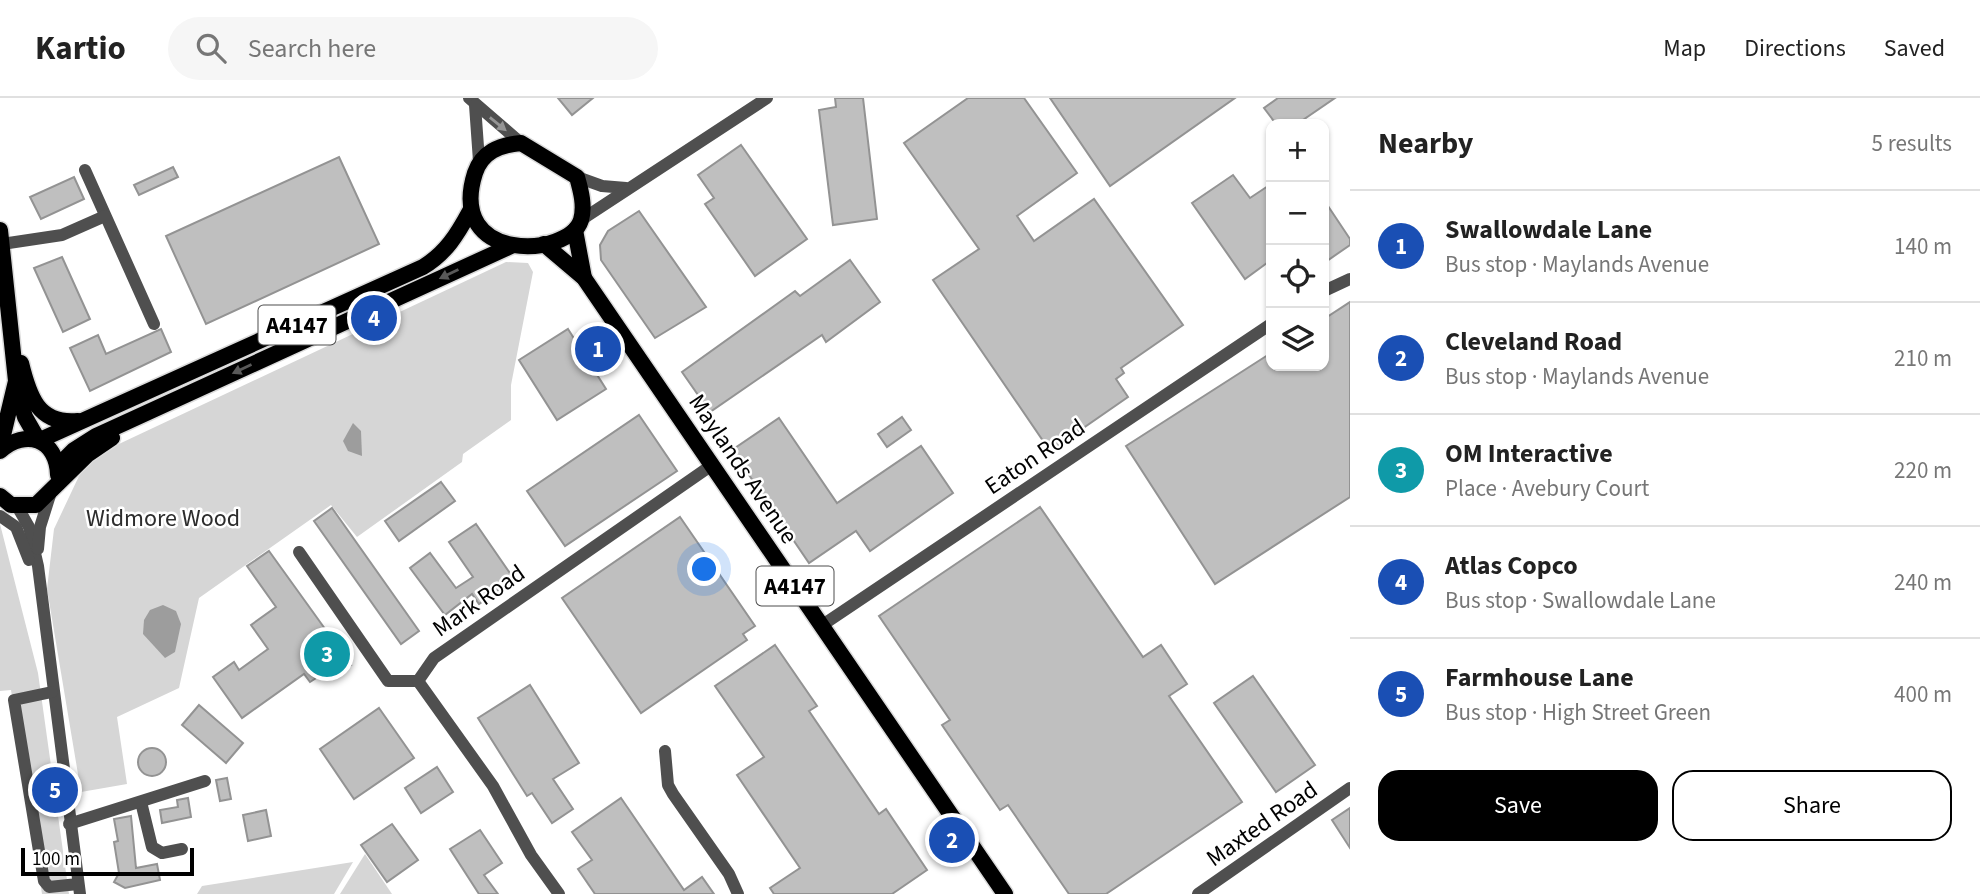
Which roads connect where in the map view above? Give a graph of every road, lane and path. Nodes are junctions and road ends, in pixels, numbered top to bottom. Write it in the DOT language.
graph roads {
  1 [pos="767,98"];
  2 [pos="472,102"];
  3 [pos="521,142"];
  4 [pos="479,161"];
  5 [pos="85,170"];
  6 [pos="577,177"];
  7 [pos="626,188"];
  8 [pos="470,211"];
  9 [pos="105,216"];
  10 [pos="578,225"];
  11 [pos="1,237"];
  12 [pos="544,244"];
  13 [pos="511,246"];
  14 [pos="584,278"];
  15 [pos="1350,279"];
  16 [pos="1329,289"];
  17 [pos="8,306"];
  18 [pos="154,324"];
  19 [pos="1266,327"];
  20 [pos="16,388"];
  21 [pos="189,395"];
  22 [pos="103,414"];
  23 [pos="38,439"];
  24 [pos="0,449"];
  25 [pos="712,465"];
  26 [pos="58,466"];
  27 [pos="53,489"];
  28 [pos="6,506"];
  29 [pos="299,552"];
  30 [pos="38,566"];
  31 [pos="42,604"];
  32 [pos="821,626"];
  33 [pos="418,681"];
  34 [pos="52,692"];
  35 [pos="665,751"];
  36 [pos="205,782"];
  37 [pos="1350,789"];
  38 [pos="141,802"];
  39 [pos="69,824"];
  40 [pos="182,849"];
  41 [pos="79,889"];
  42 [pos="999,892"];
  43 [pos="559,894"];
  44 [pos="738,894"];
  45 [pos="1198,894"];
  1 -- 7 [label="street"];
  2 -- 3 [label="street, one-way"];
  2 -- 4 [label="street"];
  3 -- 4 [label="main road"];
  3 -- 6 [label="main road"];
  4 -- 8 [label="main road"];
  5 -- 9 [label="street"];
  6 -- 7 [label="street"];
  6 -- 10 [label="main road"];
  7 -- 10 [label="street"];
  8 -- 13 [label="main road"];
  8 -- 22 [label="main road, A4147"];
  9 -- 11 [label="street"];
  9 -- 18 [label="street"];
  10 -- 12 [label="main road"];
  10 -- 14 [label="main road, Maylands Avenue / A4147"];
  11 -- 17 [label="main road, A4147"];
  12 -- 13 [label="main road"];
  12 -- 14 [label="main road, Maylands Avenue / A4147"];
  13 -- 21 [label="main road, A4147, one-way"];
  14 -- 25 [label="main road, Maylands Avenue / A4147"];
  15 -- 16 [label="street"];
  17 -- 20 [label="main road, A4147"];
  17 -- 22 [label="main road, A4147"];
  19 -- 32 [label="street, Eaton Road"];
  20 -- 23 [label="main road"];
  20 -- 24 [label="main road"];
  21 -- 26 [label="main road, A4147"];
  21 -- 27 [label="main road"];
  22 -- 23 [label="main road, A4147"];
  23 -- 24 [label="main road"];
  23 -- 26 [label="main road"];
  25 -- 32 [label="main road, Maylands Avenue / A4147"];
  25 -- 33 [label="street, Mark Road"];
  26 -- 27 [label="main road"];
  27 -- 28 [label="main road"];
  27 -- 30 [label="street"];
  28 -- 30 [label="street"];
  28 -- 31 [label="street"];
  29 -- 33 [label="street"];
  30 -- 31 [label="street"];
  31 -- 34 [label="street"];
  32 -- 42 [label="main road, Maylands Avenue / A4147"];
  33 -- 43 [label="street"];
  34 -- 39 [label="street"];
  34 -- 41 [label="street"];
  35 -- 44 [label="street"];
  36 -- 38 [label="street"];
  37 -- 45 [label="street, Maxted Road"];
  38 -- 39 [label="street"];
  38 -- 40 [label="street"];
  39 -- 41 [label="street"];
}
